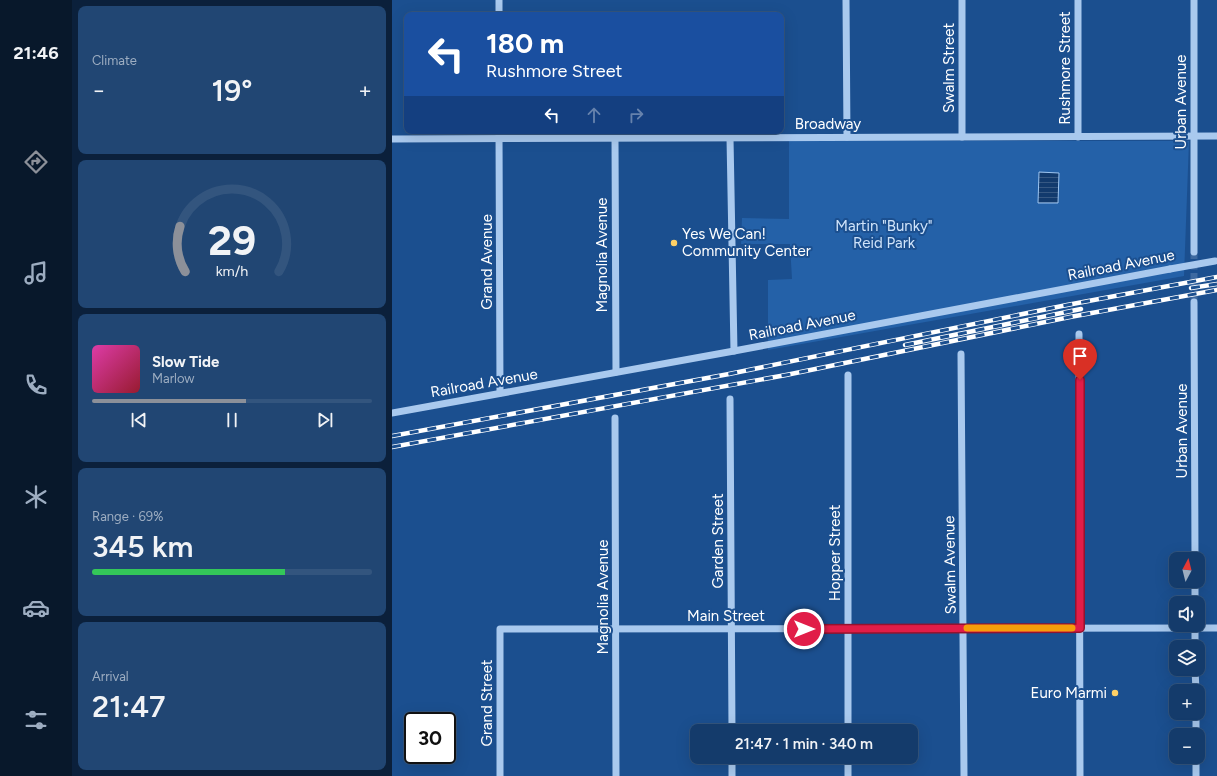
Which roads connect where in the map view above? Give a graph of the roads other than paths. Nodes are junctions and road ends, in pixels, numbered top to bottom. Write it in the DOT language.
graph roads {
  1 [pos="498,0"];
  2 [pos="846,0"];
  3 [pos="962,0"];
  4 [pos="1078,0"];
  5 [pos="1194,0"];
  6 [pos="499,12"];
  7 [pos="499,135"];
  8 [pos="1078,136"];
  9 [pos="1194,136"];
  10 [pos="1217,136"];
  11 [pos="847,137"];
  12 [pos="962,137"];
  13 [pos="615,138"];
  14 [pos="730,138"];
  15 [pos="392,139"];
  16 [pos="1194,252"];
  17 [pos="1216,261"];
  18 [pos="1194,302"];
  19 [pos="1079,334"];
  20 [pos="734,351"];
  21 [pos="961,354"];
  22 [pos="616,372"];
  23 [pos="848,375"];
  24 [pos="500,393"];
  25 [pos="730,399"];
  26 [pos="392,413"];
  27 [pos="615,418"];
  28 [pos="1195,552"];
  29 [pos="1169,626"];
  30 [pos="1205,627"];
  31 [pos="964,628"];
  32 [pos="1080,628"];
  33 [pos="1217,628"];
  34 [pos="500,629"];
  35 [pos="732,629"];
  36 [pos="848,629"];
  37 [pos="616,630"];
  38 [pos="732,724"];
  39 [pos="848,724"];
  40 [pos="732,764"];
  41 [pos="848,764"];
  42 [pos="1196,764"];
  43 [pos="500,776"];
  44 [pos="616,776"];
  45 [pos="732,776"];
  46 [pos="848,776"];
  47 [pos="964,776"];
  48 [pos="1080,776"];
  49 [pos="1196,776"];
  1 -- 6 [label="street"];
  2 -- 11 [label="street"];
  3 -- 12 [label="street, Swalm Street"];
  4 -- 8 [label="street, Rushmore Street"];
  5 -- 9 [label="street, Urban Avenue"];
  7 -- 13 [label="street, Broadway"];
  7 -- 15 [label="street, Broadway"];
  7 -- 24 [label="street, Grand Avenue"];
  8 -- 9 [label="street, Broadway"];
  8 -- 12 [label="street, Broadway"];
  9 -- 10 [label="street, Broadway"];
  9 -- 16 [label="street, Urban Avenue"];
  11 -- 12 [label="street, Broadway"];
  11 -- 14 [label="street, Broadway"];
  13 -- 14 [label="street, Broadway"];
  13 -- 22 [label="street, Magnolia Avenue"];
  14 -- 20 [label="street"];
  17 -- 20 [label="street, Railroad Avenue, bridge"];
  18 -- 28 [label="street, Urban Avenue"];
  19 -- 32 [label="street"];
  20 -- 22 [label="street, Railroad Avenue"];
  21 -- 31 [label="street, Swalm Avenue"];
  22 -- 24 [label="street, Railroad Avenue"];
  23 -- 36 [label="street, Hopper Street"];
  24 -- 26 [label="street, Railroad Avenue"];
  25 -- 35 [label="street, Garden Street"];
  27 -- 37 [label="street, Magnolia Avenue"];
  29 -- 32 [label="street, Main Street"];
  30 -- 33 [label="street, Main Street"];
  31 -- 32 [label="street, Main Street"];
  31 -- 36 [label="street, Main Street"];
  31 -- 47 [label="street, Swalm Avenue"];
  32 -- 48 [label="street"];
  34 -- 37 [label="street, Main Street"];
  34 -- 43 [label="street, Grand Street"];
  35 -- 36 [label="street, Main Street"];
  35 -- 37 [label="street, Main Street"];
  35 -- 38 [label="street, Garden Street"];
  36 -- 39 [label="street, Hopper Street"];
  37 -- 44 [label="street, Magnolia Avenue"];
  40 -- 45 [label="street"];
  41 -- 46 [label="street"];
  42 -- 49 [label="street"];
}
